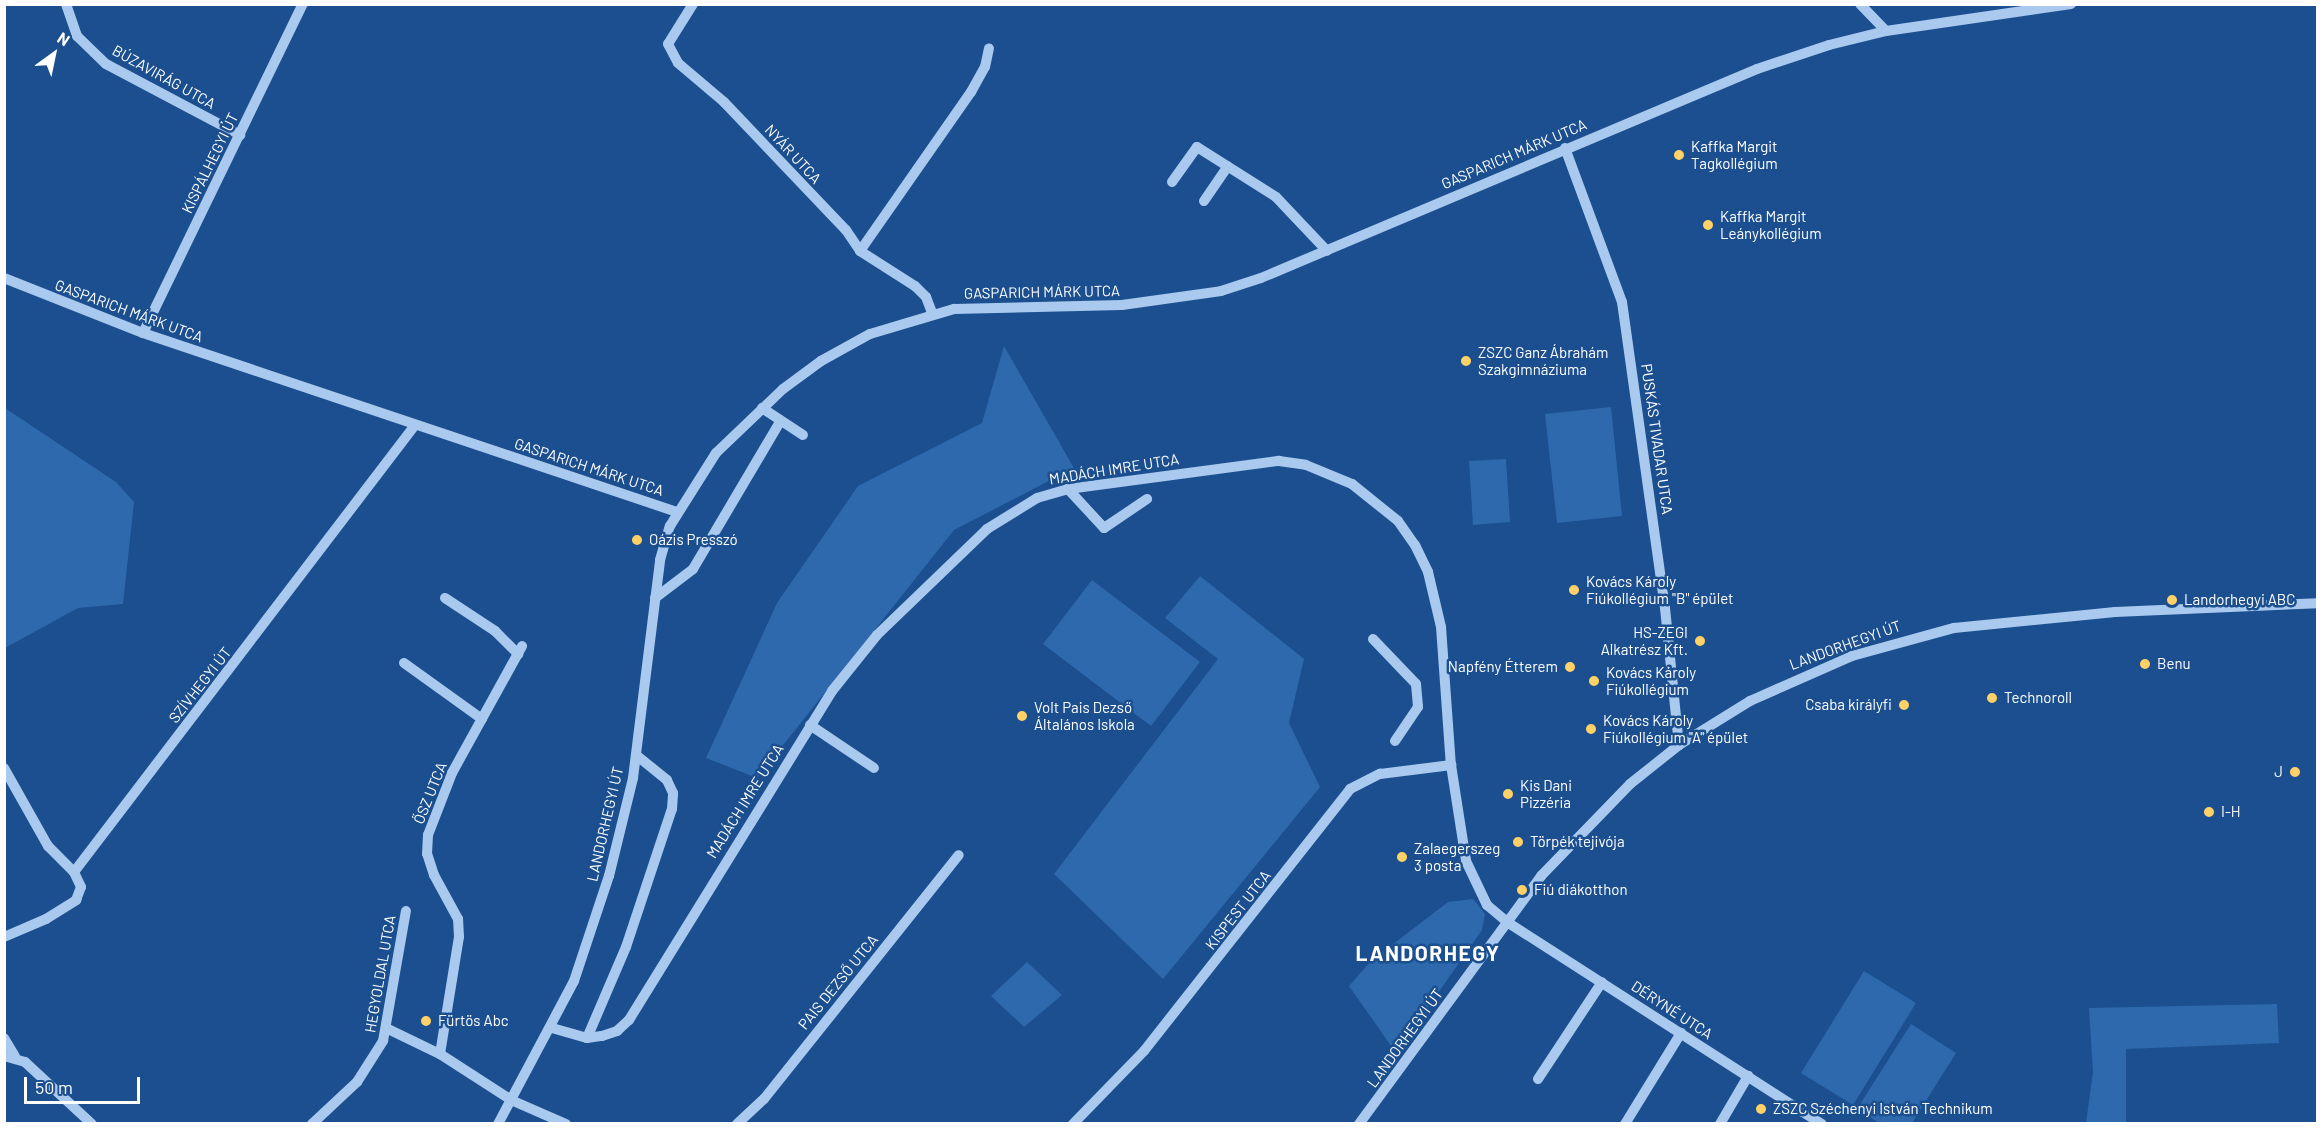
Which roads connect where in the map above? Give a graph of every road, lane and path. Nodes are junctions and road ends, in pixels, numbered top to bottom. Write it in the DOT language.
graph roads {
  1 [pos="66,4"];
  2 [pos="303,4"];
  3 [pos="693,4"];
  4 [pos="1860,4"];
  5 [pos="2072,4"];
  6 [pos="1886,31"];
  7 [pos="989,48"];
  8 [pos="240,135"];
  9 [pos="1565,148"];
  10 [pos="1228,166"];
  11 [pos="1172,182"];
  12 [pos="1204,201"];
  13 [pos="860,251"];
  14 [pos="1327,251"];
  15 [pos="4,278"];
  16 [pos="932,313"];
  17 [pos="143,333"];
  18 [pos="762,408"];
  19 [pos="780,422"];
  20 [pos="415,425"];
  21 [pos="803,435"];
  22 [pos="1068,489"];
  23 [pos="1147,499"];
  24 [pos="677,512"];
  25 [pos="445,598"];
  26 [pos="655,598"];
  27 [pos="2318,603"];
  28 [pos="1373,639"];
  29 [pos="404,663"];
  30 [pos="482,719"];
  31 [pos="810,725"];
  32 [pos="1395,741"];
  33 [pos="1679,745"];
  34 [pos="636,755"];
  35 [pos="1451,765"];
  36 [pos="4,768"];
  37 [pos="874,768"];
  38 [pos="959,855"];
  39 [pos="74,872"];
  40 [pos="406,910"];
  41 [pos="1507,922"];
  42 [pos="4,937"];
  43 [pos="1602,982"];
  44 [pos="552,1028"];
  45 [pos="388,1029"];
  46 [pos="1681,1034"];
  47 [pos="4,1038"];
  48 [pos="587,1038"];
  49 [pos="440,1054"];
  50 [pos="10,1056"];
  51 [pos="1748,1076"];
  52 [pos="1538,1079"];
  53 [pos="511,1100"];
  54 [pos="92,1124"];
  55 [pos="312,1124"];
  56 [pos="498,1124"];
  57 [pos="566,1124"];
  58 [pos="737,1124"];
  59 [pos="1073,1124"];
  60 [pos="1359,1124"];
  61 [pos="1625,1124"];
  62 [pos="1720,1124"];
  63 [pos="1822,1124"];
  1 -- 8 [label="street, BÚZAVIRÁG UTCA"];
  2 -- 8 [label="street, KISPÁLHEGYI ÚT"];
  3 -- 13 [label="street, NYÁR UTCA"];
  4 -- 6 [label="street"];
  5 -- 6 [label="street, GASPARICH MÁRK UTCA"];
  6 -- 9 [label="street, GASPARICH MÁRK UTCA"];
  7 -- 13 [label="street"];
  8 -- 17 [label="street, KISPÁLHEGYI ÚT"];
  9 -- 14 [label="street, GASPARICH MÁRK UTCA"];
  9 -- 33 [label="street, PUSKÁS TIVADAR UTCA"];
  10 -- 11 [label="street"];
  10 -- 12 [label="street"];
  10 -- 14 [label="street"];
  13 -- 16 [label="street, NYÁR UTCA"];
  14 -- 16 [label="street, GASPARICH MÁRK UTCA"];
  15 -- 17 [label="street, GASPARICH MÁRK UTCA"];
  16 -- 18 [label="street, GASPARICH MÁRK UTCA"];
  17 -- 20 [label="street, GASPARICH MÁRK UTCA"];
  18 -- 19 [label="street"];
  18 -- 24 [label="street, GASPARICH MÁRK UTCA"];
  19 -- 21 [label="street"];
  19 -- 26 [label="street"];
  20 -- 24 [label="street, GASPARICH MÁRK UTCA"];
  20 -- 39 [label="street, SZÍVHEGYI ÚT"];
  22 -- 23 [label="street"];
  22 -- 31 [label="street, MADÁCH IMRE UTCA"];
  22 -- 35 [label="street, MADÁCH IMRE UTCA"];
  24 -- 26 [label="street, LANDORHEGYI ÚT"];
  25 -- 30 [label="street, ŐSZ UTCA"];
  26 -- 34 [label="street, LANDORHEGYI ÚT"];
  27 -- 33 [label="street, LANDORHEGYI ÚT"];
  28 -- 32 [label="street"];
  29 -- 30 [label="street"];
  30 -- 49 [label="street, ŐSZ UTCA"];
  31 -- 37 [label="street"];
  31 -- 48 [label="street, MADÁCH IMRE UTCA"];
  33 -- 41 [label="street, LANDORHEGYI ÚT"];
  34 -- 44 [label="street, LANDORHEGYI ÚT"];
  34 -- 48 [label="street"];
  35 -- 41 [label="street, MADÁCH IMRE UTCA"];
  35 -- 59 [label="street, KISPEST UTCA"];
  36 -- 39 [label="street"];
  38 -- 58 [label="street, PAIS DEZSŐ UTCA"];
  39 -- 42 [label="street"];
  40 -- 45 [label="street, HEGYOLDAL UTCA"];
  41 -- 43 [label="street, DÉRYNÉ UTCA"];
  41 -- 60 [label="street, LANDORHEGYI ÚT"];
  43 -- 46 [label="street, DÉRYNÉ UTCA"];
  43 -- 52 [label="street"];
  44 -- 48 [label="street, MADÁCH IMRE UTCA"];
  44 -- 53 [label="street, LANDORHEGYI ÚT"];
  45 -- 49 [label="street"];
  45 -- 55 [label="street, HEGYOLDAL UTCA"];
  46 -- 51 [label="street, DÉRYNÉ UTCA"];
  46 -- 61 [label="street"];
  47 -- 50 [label="street"];
  49 -- 53 [label="street"];
  50 -- 54 [label="street"];
  51 -- 62 [label="street"];
  51 -- 63 [label="street, DÉRYNÉ UTCA"];
  53 -- 56 [label="street, LANDORHEGYI ÚT"];
  53 -- 57 [label="street"];
}
